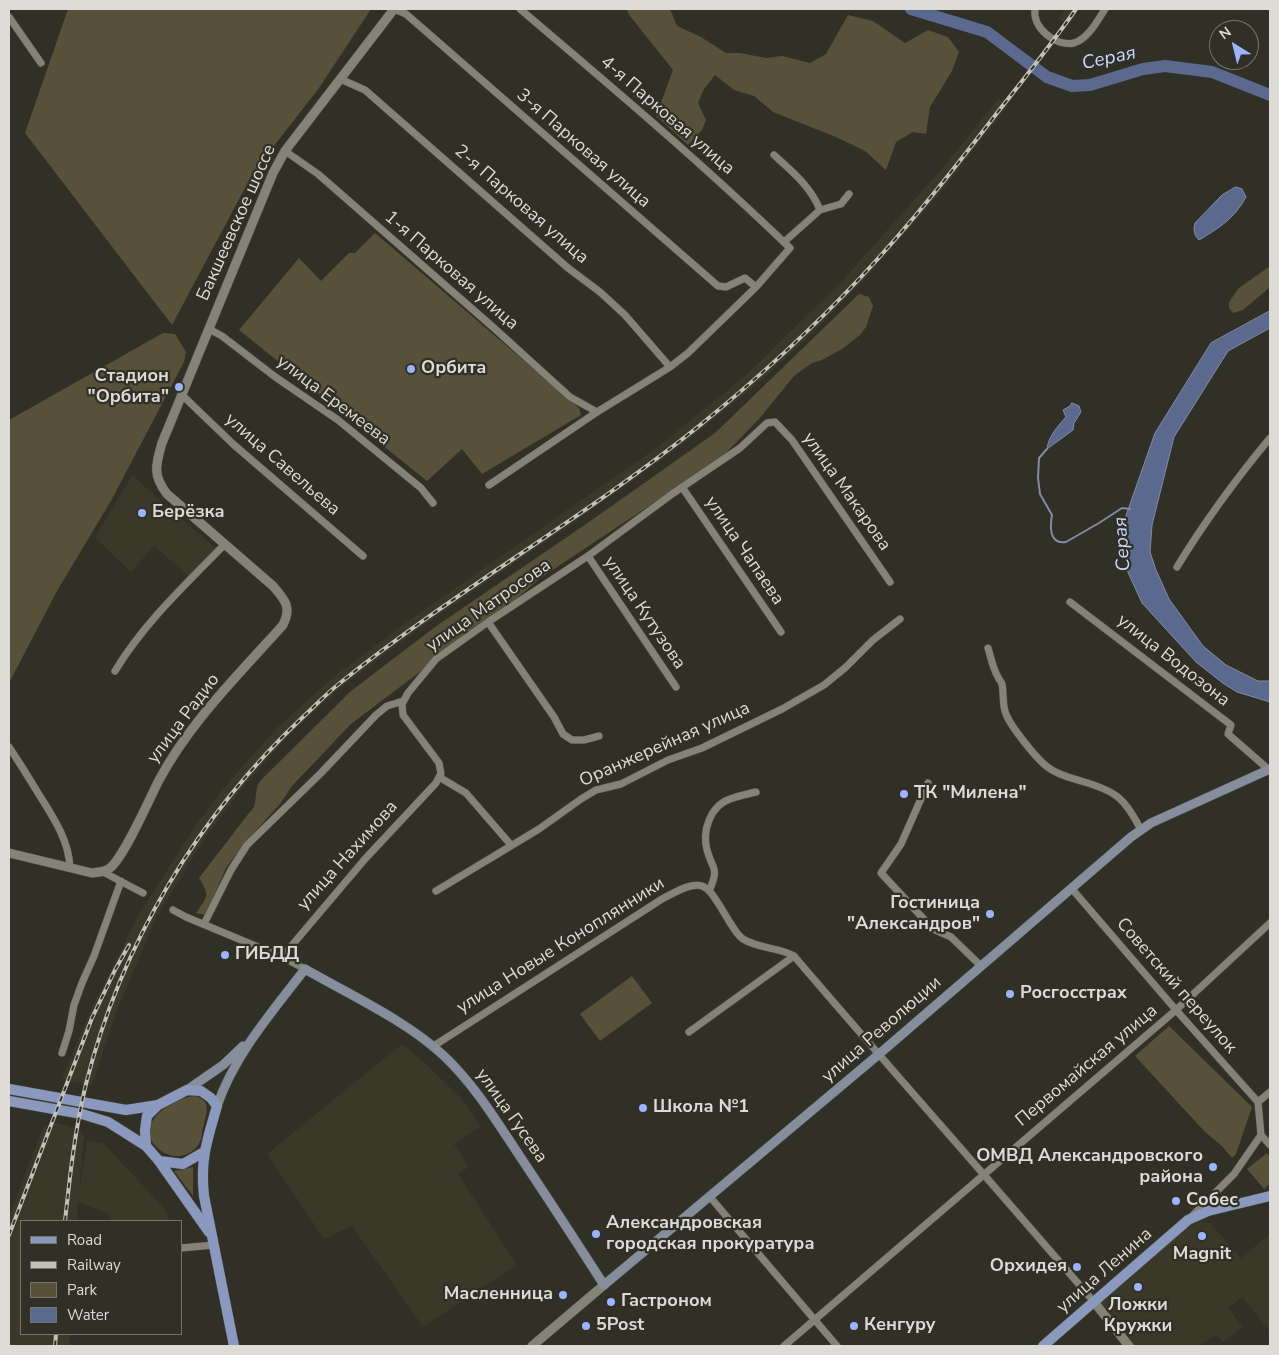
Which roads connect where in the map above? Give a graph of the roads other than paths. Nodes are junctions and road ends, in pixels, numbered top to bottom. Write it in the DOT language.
graph roads {
  1 [pos="394,9"];
  2 [pos="520,9"];
  3 [pos="1035,9"];
  4 [pos="1105,9"];
  5 [pos="9,17"];
  6 [pos="41,63"];
  7 [pos="340,79"];
  8 [pos="285,151"];
  9 [pos="774,155"];
  10 [pos="850,194"];
  11 [pos="820,210"];
  12 [pos="784,242"];
  13 [pos="756,287"];
  14 [pos="209,330"];
  15 [pos="670,367"];
  16 [pos="182,394"];
  17 [pos="597,412"];
  18 [pos="775,422"];
  19 [pos="1270,438"];
  20 [pos="489,485"];
  21 [pos="682,487"];
  22 [pos="433,504"];
  23 [pos="225,544"];
  24 [pos="363,556"];
  25 [pos="588,556"];
  26 [pos="1177,567"];
  27 [pos="890,582"];
  28 [pos="1070,602"];
  29 [pos="900,618"];
  30 [pos="488,622"];
  31 [pos="781,632"];
  32 [pos="988,648"];
  33 [pos="115,671"];
  34 [pos="676,687"];
  35 [pos="403,701"];
  36 [pos="599,736"];
  37 [pos="9,747"];
  38 [pos="1269,769"];
  39 [pos="439,777"];
  40 [pos="928,783"];
  41 [pos="756,792"];
  42 [pos="1141,830"];
  43 [pos="511,845"];
  44 [pos="9,853"];
  45 [pos="70,868"];
  46 [pos="103,872"];
  47 [pos="120,881"];
  48 [pos="1072,889"];
  49 [pos="710,890"];
  50 [pos="436,891"];
  51 [pos="143,893"];
  52 [pos="173,910"];
  53 [pos="1270,923"];
  54 [pos="204,924"];
  55 [pos="794,956"];
  56 [pos="282,957"];
  57 [pos="981,966"];
  58 [pos="305,969"];
  59 [pos="1176,1010"];
  60 [pos="689,1032"];
  61 [pos="254,1035"];
  62 [pos="432,1046"];
  63 [pos="62,1053"];
  64 [pos="878,1055"];
  65 [pos="9,1089"];
  66 [pos="186,1090"];
  67 [pos="1270,1092"];
  68 [pos="9,1101"];
  69 [pos="1258,1102"];
  70 [pos="158,1105"];
  71 [pos="217,1106"];
  72 [pos="1261,1135"];
  73 [pos="1270,1145"];
  74 [pos="146,1146"];
  75 [pos="204,1152"];
  76 [pos="159,1161"];
  77 [pos="984,1173"];
  78 [pos="1270,1196"];
  79 [pos="710,1197"];
  80 [pos="1188,1220"];
  81 [pos="214,1241"];
  82 [pos="182,1248"];
  83 [pos="604,1285"];
  84 [pos="1094,1302"];
  85 [pos="814,1320"];
  86 [pos="233,1346"];
  87 [pos="532,1346"];
  88 [pos="784,1346"];
  89 [pos="837,1346"];
  90 [pos="1043,1346"];
  91 [pos="1130,1346"];
  1 -- 7 [label="street, Бакшеевское шоссе"];
  1 -- 13 [label="street, 3-я Парковая улица"];
  2 -- 12 [label="street, 4-я Парковая улица"];
  3 -- 4 [label="street"];
  5 -- 6 [label="street"];
  7 -- 8 [label="street, Бакшеевское шоссе"];
  7 -- 15 [label="street, 2-я Парковая улица"];
  8 -- 14 [label="street, Бакшеевское шоссе"];
  8 -- 17 [label="street, 1-я Парковая улица"];
  9 -- 11 [label="street"];
  10 -- 11 [label="street"];
  11 -- 12 [label="street"];
  12 -- 13 [label="street, 4-я Парковая улица"];
  13 -- 15 [label="street"];
  14 -- 16 [label="street, Бакшеевское шоссе"];
  14 -- 22 [label="street, улица Еремеева"];
  15 -- 17 [label="street"];
  16 -- 23 [label="street, Бакшеевское шоссе"];
  16 -- 24 [label="street, улица Савельева"];
  17 -- 20 [label="street"];
  18 -- 21 [label="street, улица Матросова"];
  18 -- 27 [label="street, улица Макарова"];
  19 -- 26 [label="street"];
  21 -- 25 [label="street, улица Матросова"];
  21 -- 31 [label="street, улица Чапаева"];
  23 -- 33 [label="street"];
  23 -- 46 [label="street, улица Радио"];
  25 -- 30 [label="street, улица Матросова"];
  25 -- 34 [label="street, улица Кутузова"];
  28 -- 38 [label="street, улица Водозона"];
  29 -- 43 [label="street, Оранжерейная улица"];
  30 -- 35 [label="street, улица Матросова"];
  30 -- 36 [label="street"];
  32 -- 42 [label="street"];
  35 -- 39 [label="street"];
  35 -- 54 [label="street, улица Матросова"];
  37 -- 45 [label="street"];
  38 -- 42 [label="main road, улица Революции"];
  39 -- 43 [label="street"];
  39 -- 56 [label="street, улица Нахимова"];
  40 -- 57 [label="street"];
  41 -- 49 [label="street"];
  42 -- 48 [label="main road, улица Революции"];
  43 -- 50 [label="street, Оранжерейная улица"];
  44 -- 45 [label="street"];
  45 -- 46 [label="street"];
  46 -- 47 [label="street"];
  47 -- 51 [label="street"];
  47 -- 63 [label="street"];
  48 -- 57 [label="main road, улица Революции"];
  48 -- 59 [label="street, Советский переулок"];
  49 -- 55 [label="street"];
  49 -- 62 [label="street, улица Новые Коноплянники"];
  52 -- 54 [label="street"];
  53 -- 59 [label="street, Первомайская улица"];
  54 -- 56 [label="street"];
  55 -- 60 [label="street"];
  55 -- 64 [label="street"];
  56 -- 58 [label="street"];
  57 -- 64 [label="main road, улица Революции"];
  58 -- 61 [label="main road"];
  58 -- 62 [label="main road, улица Гусева"];
  59 -- 69 [label="street, Советский переулок"];
  59 -- 77 [label="street, Первомайская улица"];
  61 -- 66 [label="main road"];
  61 -- 71 [label="main road"];
  62 -- 83 [label="main road, улица Гусева"];
  64 -- 77 [label="street"];
  64 -- 79 [label="main road, улица Революции"];
  65 -- 70 [label="main road"];
  66 -- 70 [label="main road"];
  66 -- 71 [label="main road"];
  67 -- 69 [label="street"];
  68 -- 74 [label="main road"];
  69 -- 72 [label="street"];
  70 -- 74 [label="main road"];
  71 -- 75 [label="main road"];
  72 -- 73 [label="street"];
  72 -- 80 [label="street"];
  74 -- 76 [label="main road"];
  75 -- 76 [label="main road"];
  75 -- 81 [label="main road"];
  76 -- 81 [label="main road"];
  77 -- 84 [label="street"];
  77 -- 85 [label="street, Первомайская улица"];
  78 -- 80 [label="main road, улица Ленина"];
  79 -- 83 [label="main road, улица Революции"];
  79 -- 85 [label="street"];
  80 -- 84 [label="main road, улица Ленина"];
  81 -- 82 [label="street"];
  81 -- 86 [label="main road"];
  83 -- 87 [label="street, улица Революции"];
  84 -- 90 [label="main road, улица Ленина"];
  84 -- 91 [label="street"];
  85 -- 88 [label="street, Первомайская улица"];
  85 -- 89 [label="street"];
}
